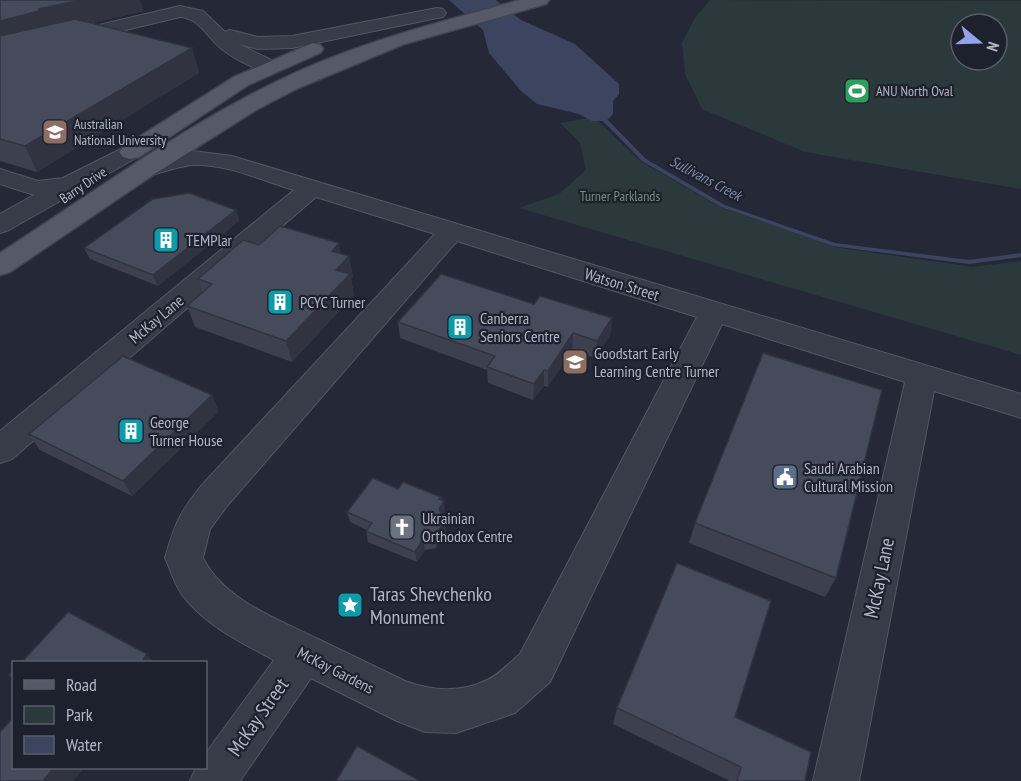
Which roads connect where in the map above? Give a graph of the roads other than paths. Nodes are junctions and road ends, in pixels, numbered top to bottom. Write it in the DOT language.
graph roads {
  1 [pos="485,0"];
  2 [pos="540,0"];
  3 [pos="177,4"];
  4 [pos="445,11"];
  5 [pos="471,20"];
  6 [pos="206,25"];
  7 [pos="116,26"];
  8 [pos="0,54"];
  9 [pos="268,73"];
  10 [pos="299,78"];
  11 [pos="239,111"];
  12 [pos="210,129"];
  13 [pos="140,159"];
  14 [pos="224,161"];
  15 [pos="0,176"];
  16 [pos="68,185"];
  17 [pos="312,188"];
  18 [pos="0,225"];
  19 [pos="452,231"];
  20 [pos="0,238"];
  21 [pos="0,266"];
  22 [pos="714,312"];
  23 [pos="922,375"];
  24 [pos="1021,406"];
  25 [pos="0,450"];
  26 [pos="304,653"];
  27 [pos="213,781"];
  28 [pos="836,781"];
  1 -- 4 [label="main road, Barry Drive"];
  2 -- 5 [label="main road, Barry Drive"];
  3 -- 6 [label="street"];
  3 -- 7 [label="street"];
  4 -- 6 [label="street"];
  4 -- 9 [label="main road, Barry Drive"];
  5 -- 9 [label="main road, Barry Drive"];
  5 -- 10 [label="main road"];
  6 -- 7 [label="street"];
  6 -- 9 [label="street"];
  7 -- 8 [label="street"];
  9 -- 10 [label="main road"];
  9 -- 11 [label="main road, Barry Drive"];
  9 -- 13 [label="main road, Barry Drive"];
  10 -- 11 [label="main road, Barry Drive"];
  11 -- 12 [label="main road, Barry Drive"];
  12 -- 13 [label="main road, Barry Drive"];
  12 -- 14 [label="street, Watson Street"];
  13 -- 14 [label="street, Watson Street"];
  13 -- 16 [label="street, Watson Street"];
  13 -- 20 [label="main road, Barry Drive"];
  13 -- 21 [label="main road, Barry Drive"];
  14 -- 17 [label="street, Watson Street"];
  15 -- 16 [label="street"];
  16 -- 18 [label="street, Watson Street"];
  17 -- 19 [label="street, Watson Street"];
  17 -- 25 [label="street, McKay Lane"];
  19 -- 22 [label="street, Watson Street"];
  19 -- 26 [label="street, McKay Gardens"];
  22 -- 23 [label="street, Watson Street"];
  22 -- 26 [label="street, McKay Gardens"];
  23 -- 24 [label="street, Watson Street"];
  23 -- 28 [label="street, McKay Lane"];
  26 -- 27 [label="street, McKay Street"];
}
